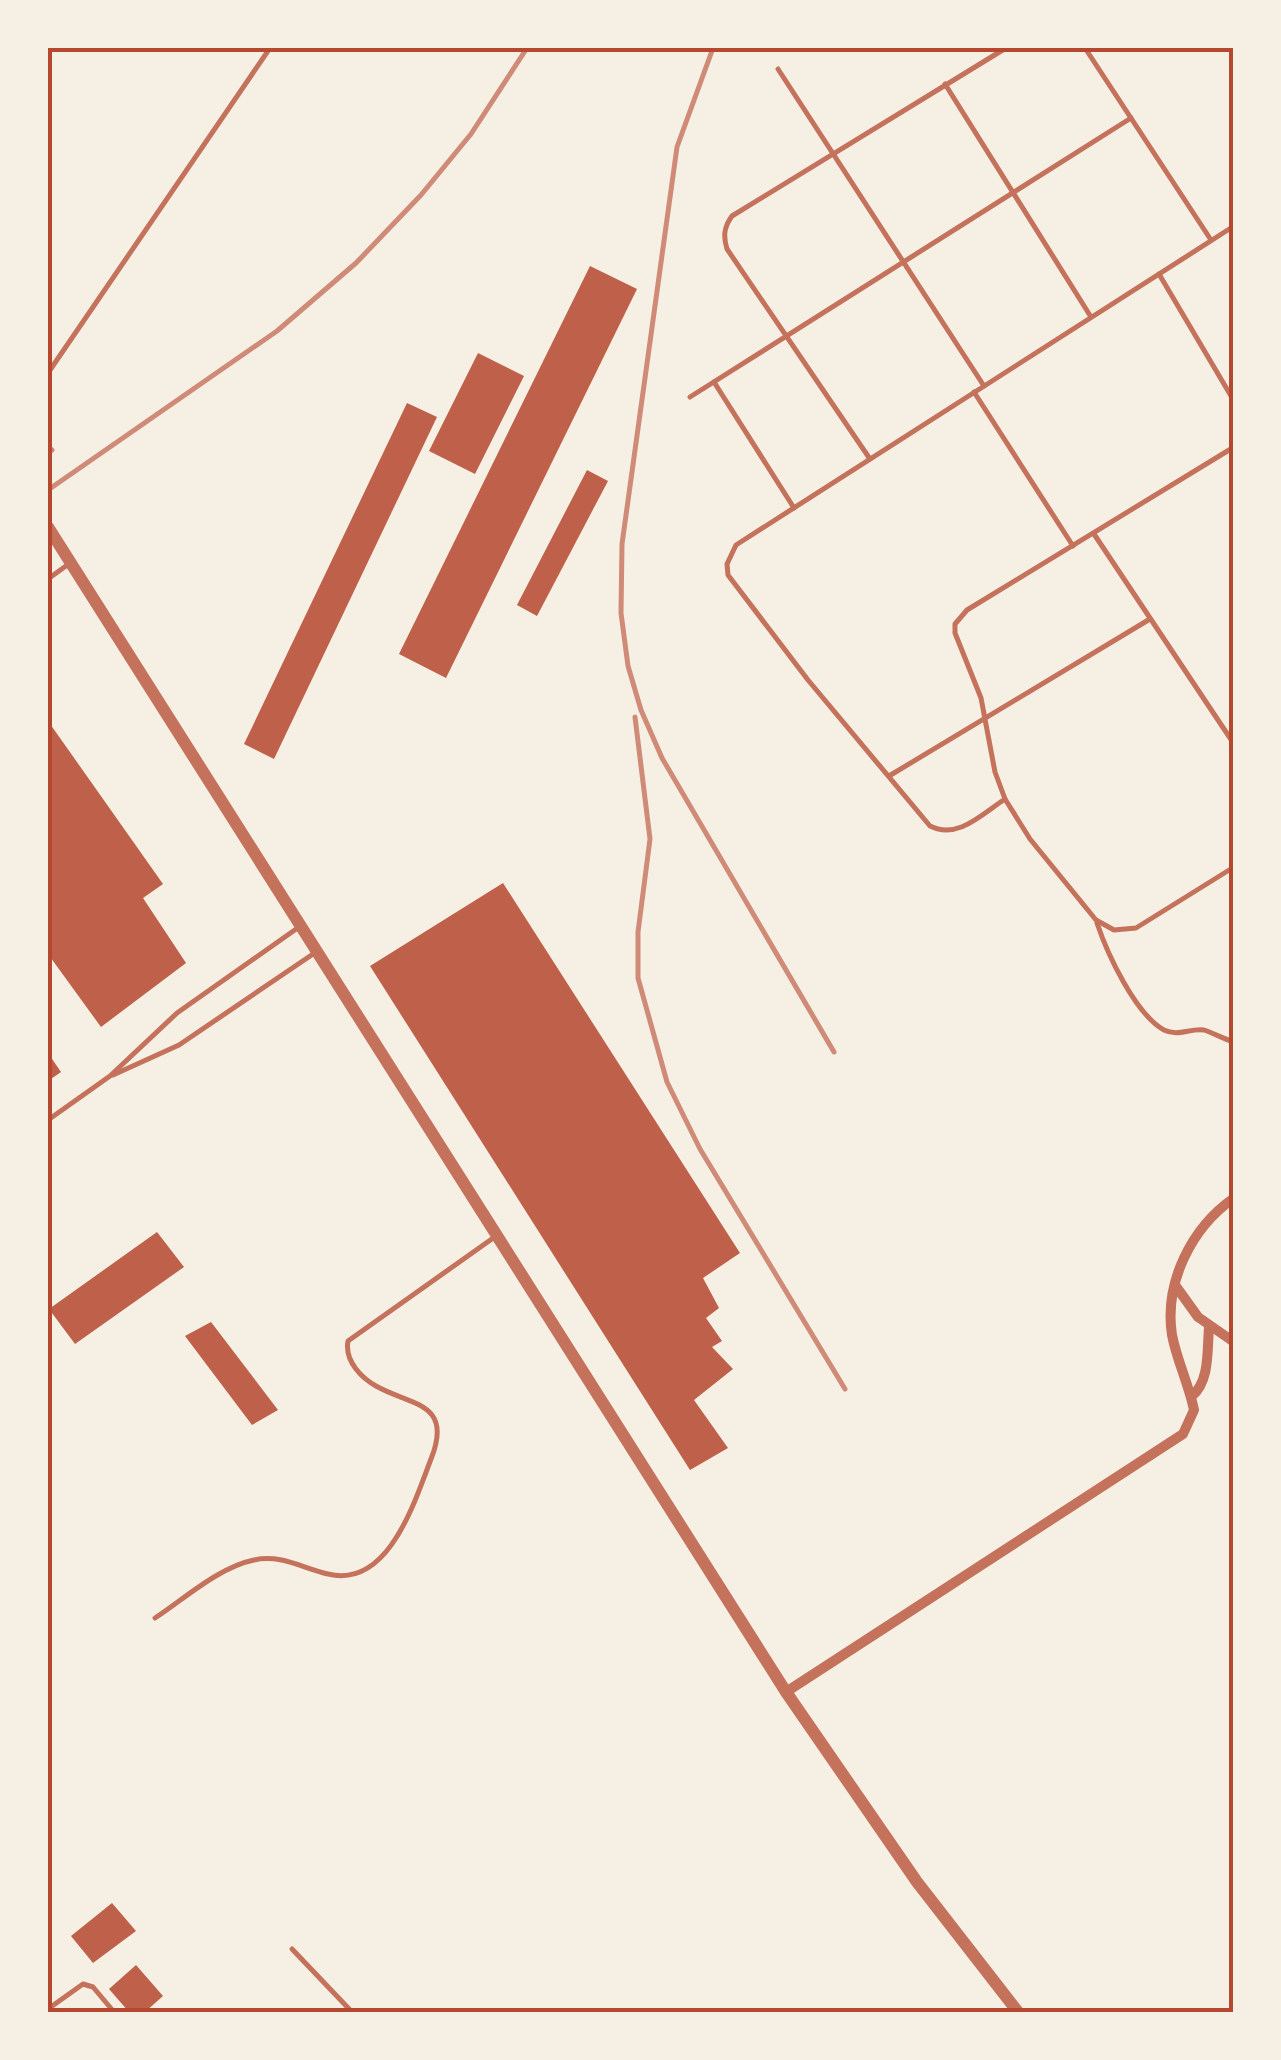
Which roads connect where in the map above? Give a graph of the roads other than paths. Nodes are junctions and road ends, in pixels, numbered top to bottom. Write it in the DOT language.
graph roads {
  1 [pos="270,48"];
  2 [pos="1006,48"];
  3 [pos="1084,48"];
  4 [pos="778,69"];
  5 [pos="944,84"];
  6 [pos="1130,118"];
  7 [pos="832,152"];
  8 [pos="1013,192"];
  9 [pos="1234,226"];
  10 [pos="1211,240"];
  11 [pos="903,262"];
  12 [pos="1159,273"];
  13 [pos="1091,317"];
  14 [pos="787,336"];
  15 [pos="48,373"];
  16 [pos="714,382"];
  17 [pos="984,386"];
  18 [pos="974,392"];
  19 [pos="690,397"];
  20 [pos="1234,401"];
  21 [pos="1234,447"];
  22 [pos="870,459"];
  23 [pos="794,508"];
  24 [pos="48,527"];
  25 [pos="1094,534"];
  26 [pos="1073,546"];
  27 [pos="71,562"];
  28 [pos="48,578"];
  29 [pos="1150,619"];
  30 [pos="986,718"];
  31 [pos="1232,740"];
  32 [pos="890,776"];
  33 [pos="1005,799"];
  34 [pos="1234,868"];
  35 [pos="1096,920"];
  36 [pos="300,926"];
  37 [pos="316,952"];
  38 [pos="1234,1042"];
  39 [pos="110,1076"];
  40 [pos="48,1120"];
  41 [pos="1234,1198"];
  42 [pos="496,1236"];
  43 [pos="1175,1285"];
  44 [pos="1209,1328"];
  45 [pos="1234,1342"];
  46 [pos="1192,1396"];
  47 [pos="154,1618"];
  48 [pos="786,1692"];
  49 [pos="292,1949"];
  50 [pos="48,2009"];
  51 [pos="348,2011"];
  52 [pos="114,2012"];
  53 [pos="1018,2012"];
  1 -- 15 [label="lane"];
  2 -- 5 [label="lane"];
  3 -- 6 [label="lane"];
  4 -- 7 [label="lane"];
  5 -- 7 [label="lane"];
  5 -- 8 [label="lane"];
  6 -- 8 [label="lane"];
  6 -- 10 [label="lane"];
  7 -- 11 [label="lane"];
  7 -- 14 [label="lane"];
  8 -- 11 [label="lane"];
  8 -- 13 [label="lane"];
  9 -- 10 [label="lane"];
  10 -- 12 [label="lane"];
  11 -- 14 [label="lane"];
  11 -- 17 [label="lane"];
  12 -- 13 [label="lane"];
  12 -- 20 [label="lane"];
  13 -- 17 [label="lane"];
  14 -- 16 [label="lane"];
  14 -- 22 [label="lane"];
  16 -- 19 [label="lane"];
  16 -- 23 [label="lane"];
  17 -- 18 [label="lane"];
  18 -- 22 [label="lane"];
  18 -- 26 [label="lane"];
  21 -- 25 [label="lane"];
  22 -- 23 [label="lane"];
  23 -- 32 [label="lane"];
  24 -- 27 [label="street"];
  25 -- 26 [label="lane"];
  25 -- 29 [label="lane"];
  26 -- 30 [label="lane"];
  27 -- 28 [label="lane"];
  27 -- 36 [label="street"];
  29 -- 30 [label="lane"];
  29 -- 31 [label="lane"];
  30 -- 32 [label="lane"];
  30 -- 33 [label="lane"];
  32 -- 33 [label="lane"];
  33 -- 35 [label="lane"];
  34 -- 35 [label="lane"];
  35 -- 38 [label="lane"];
  36 -- 37 [label="street"];
  36 -- 39 [label="lane"];
  37 -- 39 [label="lane"];
  37 -- 42 [label="street"];
  39 -- 40 [label="lane"];
  41 -- 43 [label="street"];
  42 -- 47 [label="lane"];
  42 -- 48 [label="street"];
  43 -- 44 [label="street"];
  43 -- 46 [label="street"];
  44 -- 45 [label="street"];
  44 -- 46 [label="street"];
  46 -- 48 [label="street"];
  48 -- 53 [label="street"];
  49 -- 51 [label="lane"];
  50 -- 52 [label="lane"];
}
